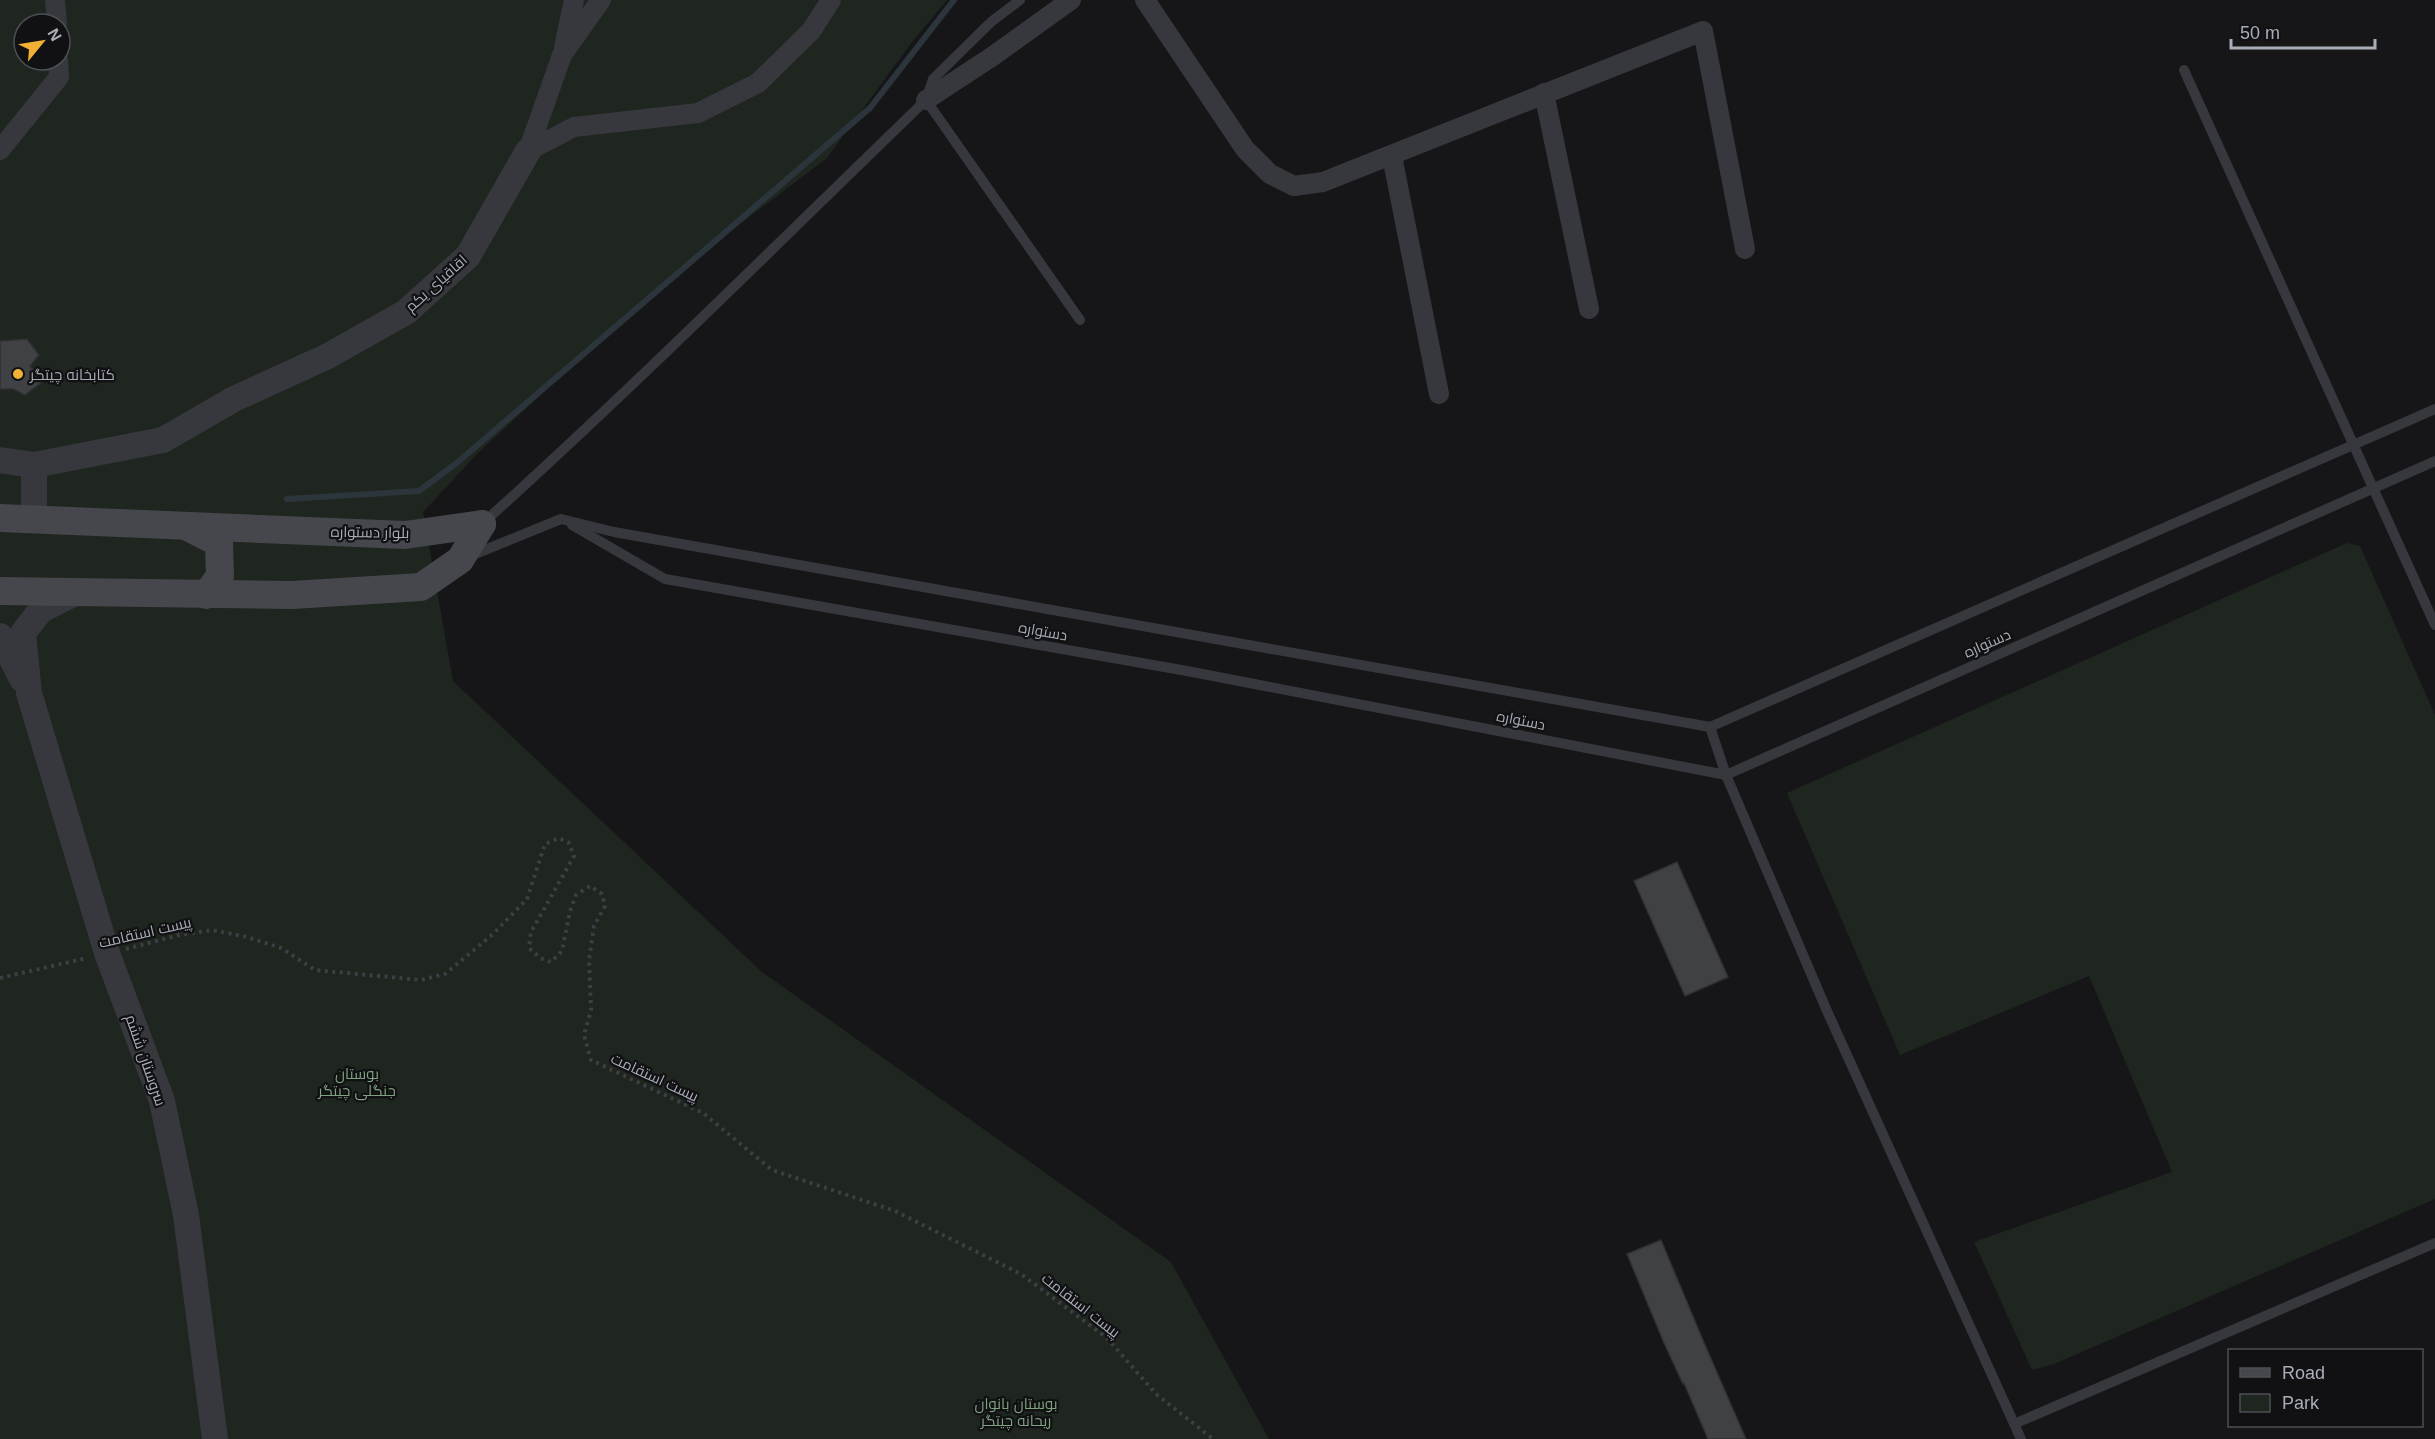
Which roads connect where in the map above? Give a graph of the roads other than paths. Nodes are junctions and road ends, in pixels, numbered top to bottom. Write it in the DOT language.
graph roads {
  1 [pos="574,0"];
  2 [pos="601,0"];
  3 [pos="831,0"];
  4 [pos="1020,0"];
  5 [pos="1071,0"];
  6 [pos="1145,0"];
  7 [pos="562,55"];
  8 [pos="2184,70"];
  9 [pos="59,72"];
  10 [pos="1544,93"];
  11 [pos="926,100"];
  12 [pos="0,150"];
  13 [pos="528,151"];
  14 [pos="1392,156"];
  15 [pos="1745,249"];
  16 [pos="1589,309"];
  17 [pos="1080,320"];
  18 [pos="1439,394"];
  19 [pos="2435,409"];
  20 [pos="2354,444"];
  21 [pos="0,460"];
  22 [pos="2435,461"];
  23 [pos="34,465"];
  24 [pos="2374,488"];
  25 [pos="0,518"];
  26 [pos="34,519"];
  27 [pos="561,519"];
  28 [pos="482,524"];
  29 [pos="185,525"];
  30 [pos="460,560"];
  31 [pos="0,591"];
  32 [pos="77,592"];
  33 [pos="206,595"];
  34 [pos="2435,625"];
  35 [pos="0,636"];
  36 [pos="29,693"];
  37 [pos="1710,727"];
  38 [pos="1726,774"];
  39 [pos="2435,1244"];
  40 [pos="2014,1424"];
  41 [pos="215,1439"];
  42 [pos="2021,1439"];
  1 -- 7 [label="street"];
  2 -- 7 [label="street"];
  3 -- 13 [label="street"];
  4 -- 11 [label="lane"];
  5 -- 11 [label="street"];
  6 -- 14 [label="street"];
  7 -- 13 [label="street"];
  8 -- 20 [label="lane"];
  9 -- 12 [label="street"];
  10 -- 14 [label="street"];
  10 -- 15 [label="street"];
  10 -- 16 [label="street"];
  11 -- 17 [label="lane"];
  11 -- 28 [label="lane"];
  13 -- 23 [label="street, اقاقیای یکم"];
  14 -- 18 [label="street"];
  19 -- 20 [label="lane"];
  20 -- 24 [label="lane"];
  20 -- 37 [label="lane"];
  21 -- 23 [label="street, اقاقیای یکم"];
  22 -- 24 [label="lane, دستواره"];
  23 -- 26 [label="street"];
  24 -- 34 [label="lane"];
  24 -- 38 [label="lane, دستواره"];
  25 -- 26 [label="main road, بلوار دستواره"];
  26 -- 29 [label="main road, بلوار دستواره"];
  27 -- 30 [label="lane"];
  27 -- 37 [label="lane"];
  27 -- 38 [label="lane, دستواره"];
  28 -- 29 [label="main road, بلوار دستواره"];
  28 -- 30 [label="main road"];
  29 -- 33 [label="main road"];
  30 -- 33 [label="main road"];
  31 -- 32 [label="main road"];
  32 -- 33 [label="main road"];
  32 -- 36 [label="street"];
  35 -- 36 [label="street"];
  36 -- 41 [label="street, سروستان ششم"];
  37 -- 38 [label="lane"];
  38 -- 40 [label="lane"];
  39 -- 40 [label="lane"];
  40 -- 42 [label="lane"];
}
